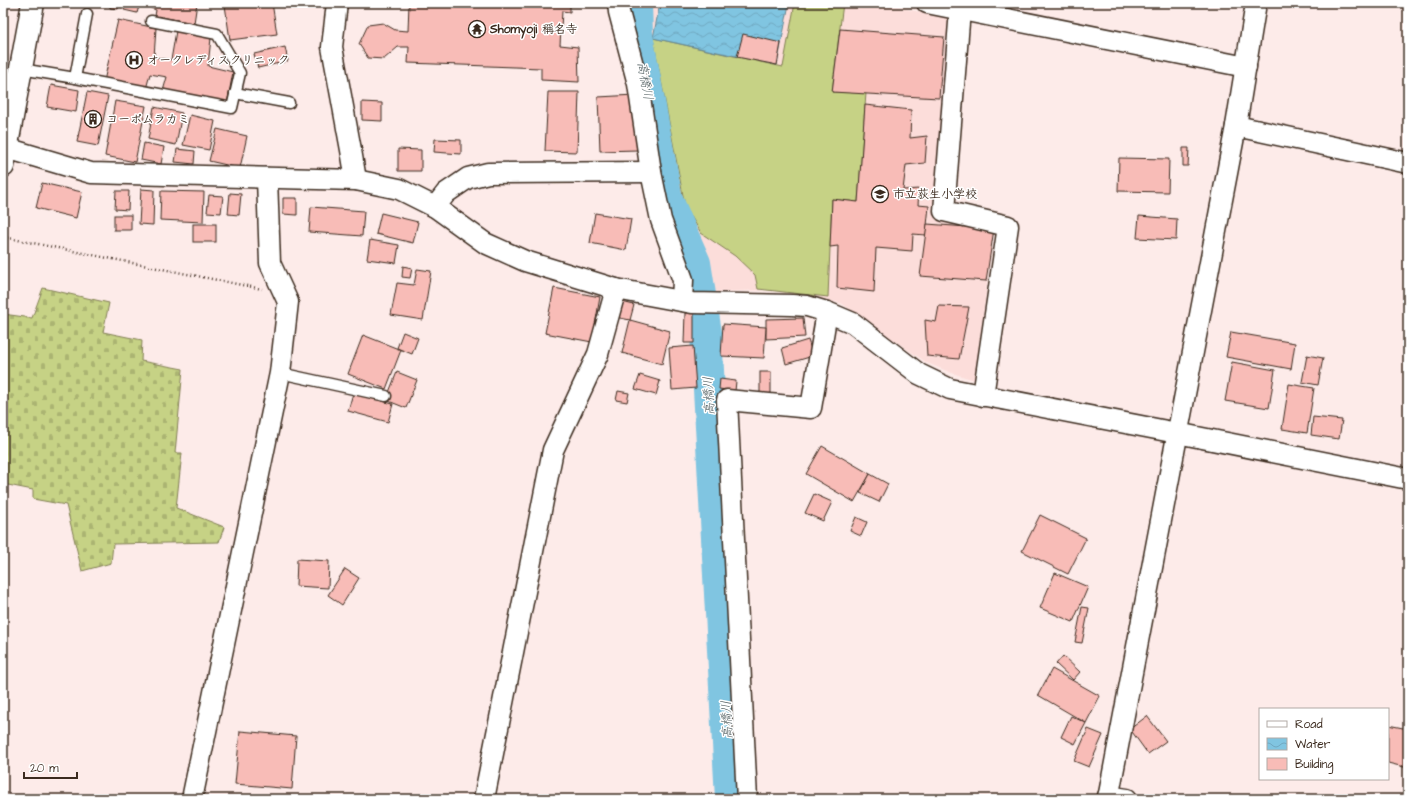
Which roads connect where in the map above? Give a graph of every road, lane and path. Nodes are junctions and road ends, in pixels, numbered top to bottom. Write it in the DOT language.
graph roads {
  1 [pos="33,3"];
  2 [pos="337,3"];
  3 [pos="618,3"];
  4 [pos="927,3"];
  5 [pos="1256,3"];
  6 [pos="960,10"];
  7 [pos="87,14"];
  8 [pos="151,21"];
  9 [pos="1246,67"];
  10 [pos="21,69"];
  11 [pos="75,78"];
  12 [pos="235,93"];
  13 [pos="289,103"];
  14 [pos="1236,126"];
  15 [pos="4,154"];
  16 [pos="1408,163"];
  17 [pos="651,172"];
  18 [pos="267,178"];
  19 [pos="356,180"];
  20 [pos="435,207"];
  21 [pos="3,237"];
  22 [pos="616,289"];
  23 [pos="284,293"];
  24 [pos="682,301"];
  25 [pos="827,312"];
  26 [pos="280,373"];
  27 [pos="386,396"];
  28 [pos="983,396"];
  29 [pos="1177,433"];
  30 [pos="1408,479"];
  31 [pos="1114,798"];
  32 [pos="192,799"];
  33 [pos="484,799"];
  34 [pos="747,799"];
  1 -- 10 [label="main road"];
  2 -- 19 [label="street"];
  3 -- 17 [label="street"];
  4 -- 6 [label="street"];
  5 -- 9 [label="street"];
  6 -- 9 [label="street"];
  6 -- 28 [label="street"];
  7 -- 11 [label="lane"];
  8 -- 12 [label="lane"];
  9 -- 14 [label="street"];
  10 -- 11 [label="lane"];
  10 -- 15 [label="main road"];
  11 -- 12 [label="lane"];
  12 -- 13 [label="lane"];
  14 -- 16 [label="street"];
  14 -- 29 [label="street"];
  15 -- 18 [label="street"];
  17 -- 20 [label="street"];
  17 -- 24 [label="street"];
  18 -- 19 [label="street"];
  18 -- 23 [label="street"];
  19 -- 20 [label="street"];
  20 -- 22 [label="street"];
  21 -- 23 [label="path"];
  22 -- 24 [label="street"];
  22 -- 33 [label="street"];
  23 -- 26 [label="street"];
  24 -- 25 [label="street"];
  25 -- 28 [label="street"];
  25 -- 34 [label="street"];
  26 -- 27 [label="lane"];
  26 -- 32 [label="street"];
  28 -- 29 [label="street"];
  29 -- 30 [label="street"];
  29 -- 31 [label="street"];
}
